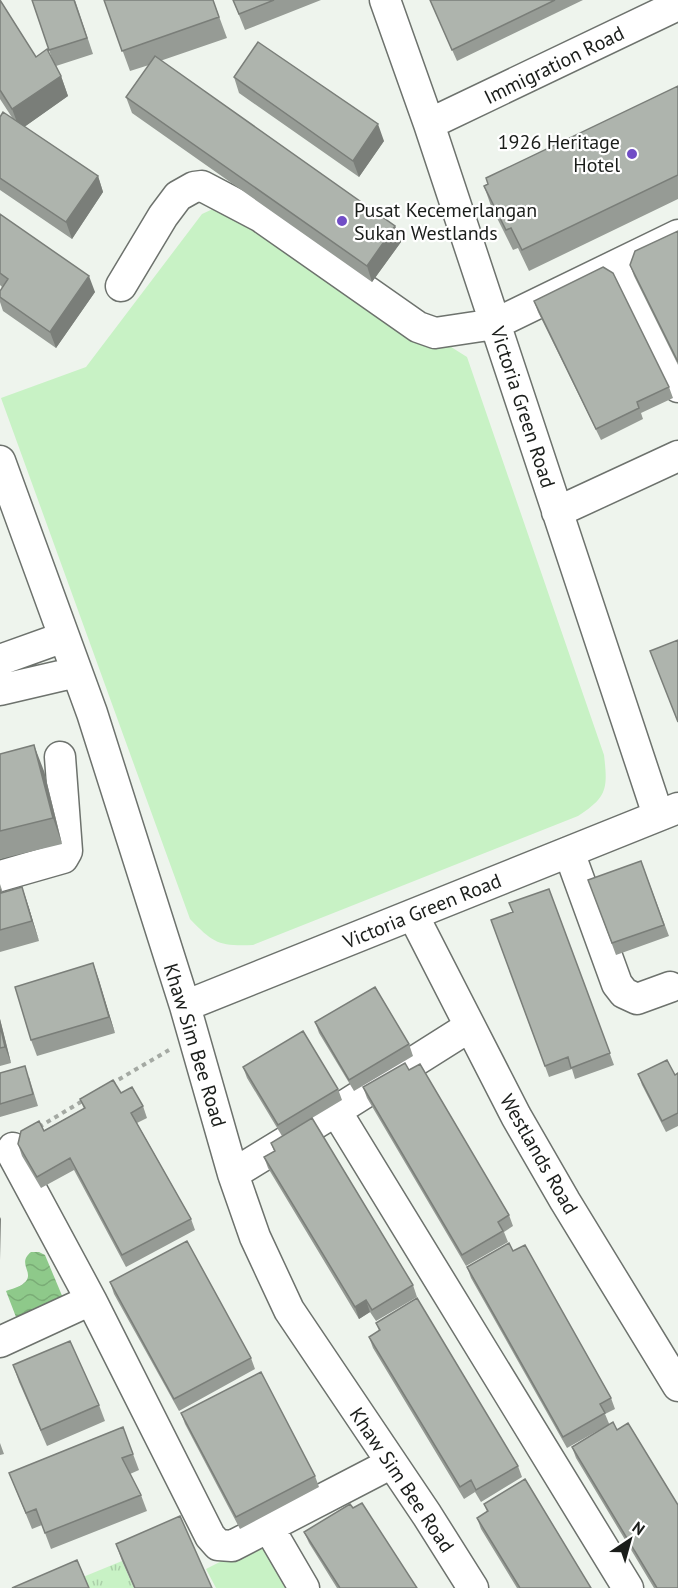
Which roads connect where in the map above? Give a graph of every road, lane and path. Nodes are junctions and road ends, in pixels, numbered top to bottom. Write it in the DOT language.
graph roads {
  1 [pos="385,0"];
  2 [pos="668,5"];
  3 [pos="429,124"];
  4 [pos="678,214"];
  5 [pos="678,236"];
  6 [pos="621,263"];
  7 [pos="121,286"];
  8 [pos="492,315"];
  9 [pos="678,387"];
  10 [pos="678,456"];
  11 [pos="0,461"];
  12 [pos="6,493"];
  13 [pos="557,512"];
  14 [pos="64,637"];
  15 [pos="0,660"];
  16 [pos="77,672"];
  17 [pos="0,690"];
  18 [pos="103,748"];
  19 [pos="668,812"];
  20 [pos="569,852"];
  21 [pos="0,876"];
  22 [pos="413,915"];
  23 [pos="670,987"];
  24 [pos="185,1006"];
  25 [pos="470,1027"];
  26 [pos="194,1035"];
  27 [pos="111,1084"];
  28 [pos="91,1097"];
  29 [pos="336,1112"];
  30 [pos="13,1148"];
  31 [pos="233,1174"];
  32 [pos="91,1300"];
  33 [pos="0,1342"];
  34 [pos="678,1386"];
  35 [pos="392,1463"];
  36 [pos="269,1528"];
  37 [pos="304,1588"];
  38 [pos="473,1588"];
  39 [pos="628,1588"];
  1 -- 3 [label="street, Victoria Green Road"];
  2 -- 3 [label="street, Immigration Road"];
  3 -- 8 [label="street, Victoria Green Road"];
  4 -- 8 [label="street"];
  5 -- 6 [label="street"];
  6 -- 8 [label="street"];
  6 -- 9 [label="street"];
  7 -- 8 [label="street"];
  8 -- 13 [label="street, Victoria Green Road"];
  10 -- 13 [label="street"];
  11 -- 12 [label="street, Khaw Sim Bee Road"];
  12 -- 14 [label="street, Khaw Sim Bee Road"];
  13 -- 19 [label="street, Victoria Green Road"];
  14 -- 15 [label="street"];
  14 -- 16 [label="street, Khaw Sim Bee Road"];
  16 -- 17 [label="street"];
  16 -- 18 [label="street, Khaw Sim Bee Road"];
  18 -- 21 [label="street"];
  18 -- 24 [label="street, Khaw Sim Bee Road"];
  19 -- 20 [label="street, Victoria Green Road"];
  20 -- 22 [label="street, Victoria Green Road"];
  20 -- 23 [label="street"];
  22 -- 24 [label="street, Victoria Green Road"];
  22 -- 25 [label="street, Westlands Road"];
  24 -- 26 [label="street, Khaw Sim Bee Road"];
  25 -- 29 [label="street"];
  25 -- 34 [label="street, Westlands Road"];
  26 -- 27 [label="path"];
  26 -- 31 [label="street, Khaw Sim Bee Road"];
  28 -- 30 [label="path"];
  29 -- 31 [label="street"];
  29 -- 39 [label="street"];
  30 -- 32 [label="street"];
  31 -- 35 [label="street, Khaw Sim Bee Road"];
  32 -- 33 [label="street"];
  32 -- 36 [label="street"];
  35 -- 36 [label="street"];
  35 -- 38 [label="street, Khaw Sim Bee Road"];
  36 -- 37 [label="street"];
}
